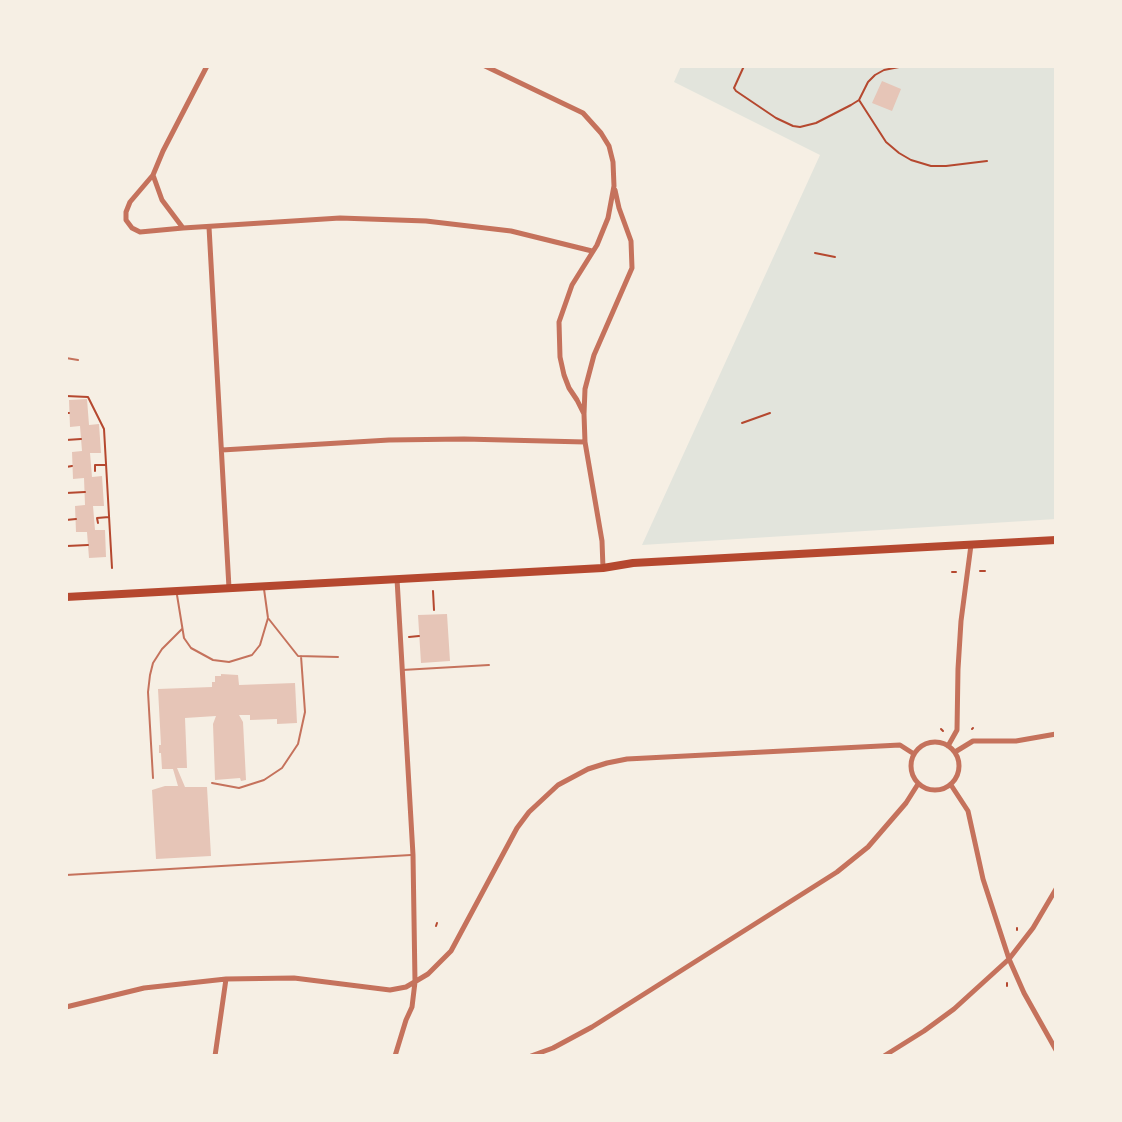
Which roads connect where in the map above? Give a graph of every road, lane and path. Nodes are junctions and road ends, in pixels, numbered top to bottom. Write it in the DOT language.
graph roads {
  1 [pos="207,66"];
  2 [pos="485,66"];
  3 [pos="744,66"];
  4 [pos="904,66"];
  5 [pos="859,100"];
  6 [pos="987,161"];
  7 [pos="153,175"];
  8 [pos="614,186"];
  9 [pos="209,227"];
  10 [pos="183,228"];
  11 [pos="592,251"];
  12 [pos="815,253"];
  13 [pos="836,257"];
  14 [pos="66,358"];
  15 [pos="78,360"];
  16 [pos="66,396"];
  17 [pos="770,413"];
  18 [pos="584,414"];
  19 [pos="742,423"];
  20 [pos="81,439"];
  21 [pos="66,440"];
  22 [pos="585,442"];
  23 [pos="222,450"];
  24 [pos="94,460"];
  25 [pos="95,465"];
  26 [pos="106,465"];
  27 [pos="66,466"];
  28 [pos="72,466"];
  29 [pos="95,471"];
  30 [pos="85,492"];
  31 [pos="66,493"];
  32 [pos="97,513"];
  33 [pos="109,517"];
  34 [pos="97,518"];
  35 [pos="76,519"];
  36 [pos="66,520"];
  37 [pos="98,523"];
  38 [pos="1056,540"];
  39 [pos="88,545"];
  40 [pos="971,545"];
  41 [pos="66,546"];
  42 [pos="112,568"];
  43 [pos="603,568"];
  44 [pos="397,579"];
  45 [pos="264,586"];
  46 [pos="229,588"];
  47 [pos="176,591"];
  48 [pos="433,591"];
  49 [pos="66,597"];
  50 [pos="434,610"];
  51 [pos="268,618"];
  52 [pos="182,629"];
  53 [pos="419,636"];
  54 [pos="410,637"];
  55 [pos="301,656"];
  56 [pos="338,657"];
  57 [pos="489,665"];
  58 [pos="402,670"];
  59 [pos="1056,734"];
  60 [pos="948,746"];
  61 [pos="955,752"];
  62 [pos="914,754"];
  63 [pos="153,778"];
  64 [pos="212,783"];
  65 [pos="918,784"];
  66 [pos="951,785"];
  67 [pos="413,855"];
  68 [pos="66,875"];
  69 [pos="1056,889"];
  70 [pos="1009,959"];
  71 [pos="226,979"];
  72 [pos="415,982"];
  73 [pos="66,1007"];
  74 [pos="1056,1050"];
  75 [pos="215,1056"];
  76 [pos="395,1056"];
  77 [pos="531,1056"];
  78 [pos="884,1056"];
  1 -- 7 [label="street"];
  2 -- 8 [label="street"];
  3 -- 5 [label="path"];
  4 -- 5 [label="path"];
  5 -- 6 [label="path"];
  7 -- 10 [label="street"];
  7 -- 10 [label="street"];
  8 -- 11 [label="street"];
  8 -- 18 [label="street"];
  9 -- 10 [label="street"];
  9 -- 11 [label="street"];
  9 -- 23 [label="street"];
  11 -- 18 [label="street"];
  12 -- 13 [label="path"];
  14 -- 15 [label="lane"];
  16 -- 26 [label="path"];
  17 -- 19 [label="path"];
  18 -- 22 [label="street"];
  20 -- 21 [label="path"];
  22 -- 23 [label="street"];
  22 -- 43 [label="street"];
  23 -- 46 [label="street"];
  24 -- 25 [label="path"];
  25 -- 26 [label="path"];
  25 -- 29 [label="path"];
  26 -- 33 [label="path"];
  27 -- 28 [label="path"];
  30 -- 31 [label="path"];
  32 -- 34 [label="path"];
  33 -- 34 [label="path"];
  33 -- 42 [label="path"];
  34 -- 37 [label="path"];
  35 -- 36 [label="path"];
  38 -- 40 [label="main road"];
  39 -- 41 [label="path"];
  40 -- 43 [label="main road"];
  40 -- 60 [label="street"];
  43 -- 44 [label="main road"];
  44 -- 45 [label="main road"];
  44 -- 58 [label="street"];
  45 -- 46 [label="main road"];
  45 -- 51 [label="lane"];
  46 -- 47 [label="main road"];
  47 -- 49 [label="main road"];
  47 -- 52 [label="lane"];
  48 -- 50 [label="path"];
  51 -- 52 [label="lane"];
  51 -- 55 [label="lane"];
  52 -- 63 [label="lane"];
  53 -- 54 [label="path"];
  55 -- 56 [label="lane"];
  55 -- 64 [label="lane"];
  57 -- 58 [label="lane"];
  58 -- 67 [label="street"];
  59 -- 61 [label="street"];
  60 -- 61 [label="street"];
  60 -- 62 [label="street"];
  61 -- 66 [label="street"];
  62 -- 65 [label="street"];
  62 -- 72 [label="street"];
  65 -- 66 [label="street"];
  65 -- 77 [label="street"];
  66 -- 70 [label="street"];
  67 -- 68 [label="lane"];
  67 -- 72 [label="street"];
  69 -- 70 [label="street"];
  70 -- 74 [label="street"];
  70 -- 78 [label="street"];
  71 -- 72 [label="street"];
  71 -- 73 [label="street"];
  71 -- 75 [label="street"];
  72 -- 76 [label="street"];
}
